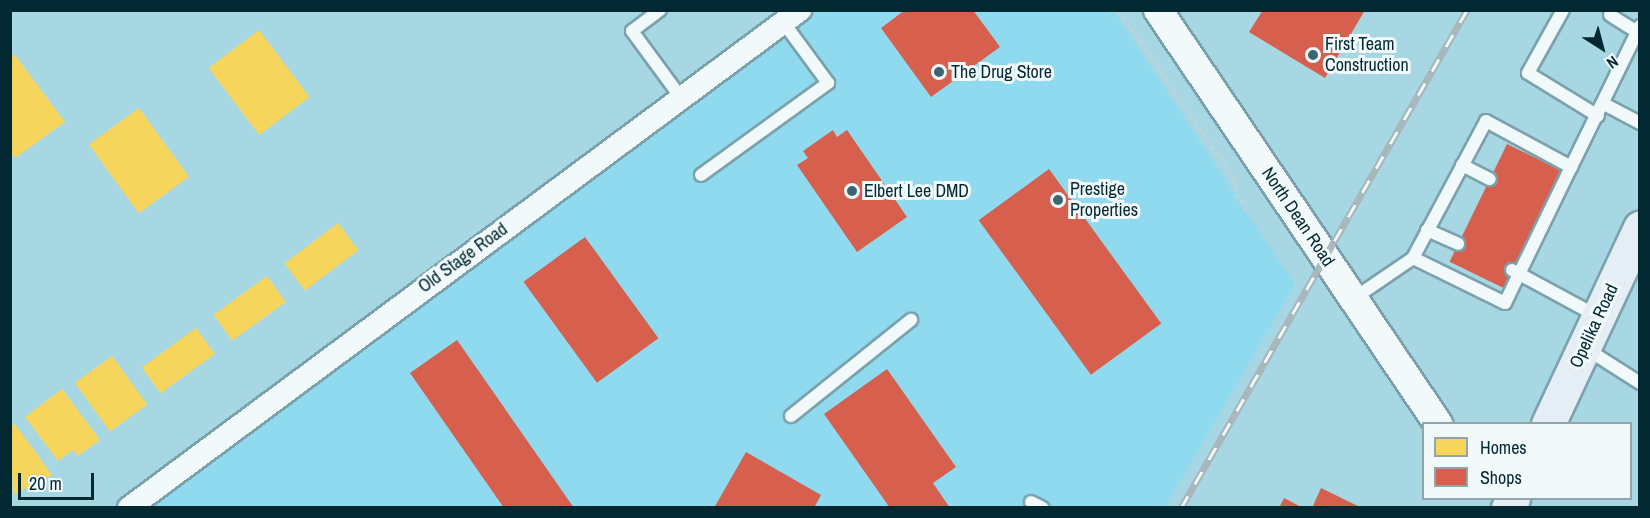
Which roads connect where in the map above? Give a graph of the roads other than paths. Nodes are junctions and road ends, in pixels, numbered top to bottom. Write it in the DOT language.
graph roads {
  1 [pos="660,10"];
  2 [pos="1158,10"];
  3 [pos="1563,10"];
  4 [pos="1610,15"];
  5 [pos="792,17"];
  6 [pos="1638,29"];
  7 [pos="682,99"];
  8 [pos="1601,110"];
  9 [pos="1640,123"];
  10 [pos="1462,165"];
  11 [pos="1571,167"];
  12 [pos="701,175"];
  13 [pos="1490,179"];
  14 [pos="1640,228"];
  15 [pos="1427,230"];
  16 [pos="1458,244"];
  17 [pos="1413,258"];
  18 [pos="1516,272"];
  19 [pos="1353,299"];
  20 [pos="1598,317"];
  21 [pos="911,320"];
  22 [pos="1584,347"];
  23 [pos="1640,383"];
  24 [pos="791,416"];
  25 [pos="1437,422"];
  26 [pos="1548,422"];
  27 [pos="1030,502"];
  28 [pos="129,507"];
  29 [pos="1042,507"];
  1 -- 7 [label="lane"];
  2 -- 19 [label="street, North Dean Road"];
  3 -- 8 [label="lane"];
  4 -- 6 [label="lane"];
  5 -- 7 [label="street, Old Stage Road"];
  5 -- 12 [label="lane"];
  6 -- 8 [label="lane"];
  7 -- 28 [label="street, Old Stage Road"];
  8 -- 9 [label="lane"];
  8 -- 11 [label="lane"];
  10 -- 11 [label="lane"];
  10 -- 13 [label="lane"];
  10 -- 15 [label="lane"];
  11 -- 18 [label="lane"];
  14 -- 20 [label="main road, Opelika Road"];
  15 -- 16 [label="lane"];
  15 -- 17 [label="lane"];
  17 -- 18 [label="lane"];
  17 -- 19 [label="lane"];
  18 -- 20 [label="lane"];
  19 -- 25 [label="street, North Dean Road"];
  20 -- 22 [label="main road, Opelika Road"];
  21 -- 24 [label="lane"];
  22 -- 23 [label="lane"];
  22 -- 26 [label="main road, Opelika Road"];
  27 -- 29 [label="lane"];
}
